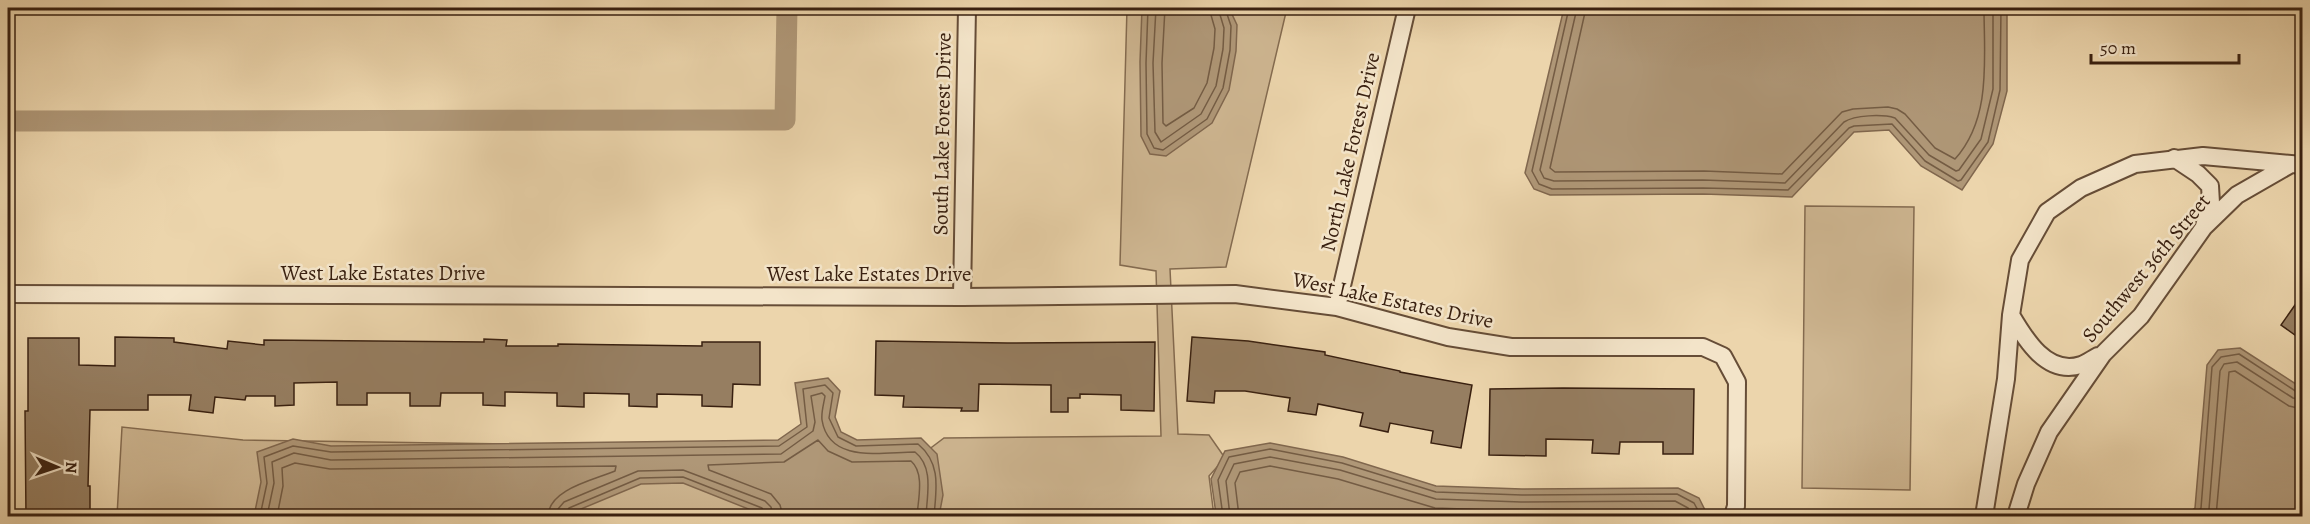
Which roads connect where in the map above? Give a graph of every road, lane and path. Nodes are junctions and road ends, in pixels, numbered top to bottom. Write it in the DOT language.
graph roads {
  1 [pos="967,8"];
  2 [pos="1407,8"];
  3 [pos="2174,158"];
  4 [pos="2297,165"];
  5 [pos="2204,227"];
  6 [pos="8,294"];
  7 [pos="962,297"];
  8 [pos="1337,307"];
  9 [pos="2011,315"];
  10 [pos="2103,354"];
  11 [pos="1733,516"];
  12 [pos="1984,516"];
  13 [pos="2016,516"];
  1 -- 7 [label="street, South Lake Forest Drive"];
  2 -- 8 [label="street, North Lake Forest Drive"];
  3 -- 4 [label="street, Southwest 36th Street"];
  3 -- 5 [label="street"];
  3 -- 9 [label="street, Southwest 36th Street"];
  4 -- 5 [label="street, Southwest 36th Street"];
  5 -- 10 [label="street, Southwest 36th Street"];
  6 -- 7 [label="street, West Lake Estates Drive"];
  7 -- 8 [label="street, West Lake Estates Drive"];
  8 -- 11 [label="street, West Lake Estates Drive"];
  9 -- 10 [label="street"];
  9 -- 12 [label="street, Southwest 36th Street"];
  10 -- 13 [label="street, Southwest 36th Street"];
}
